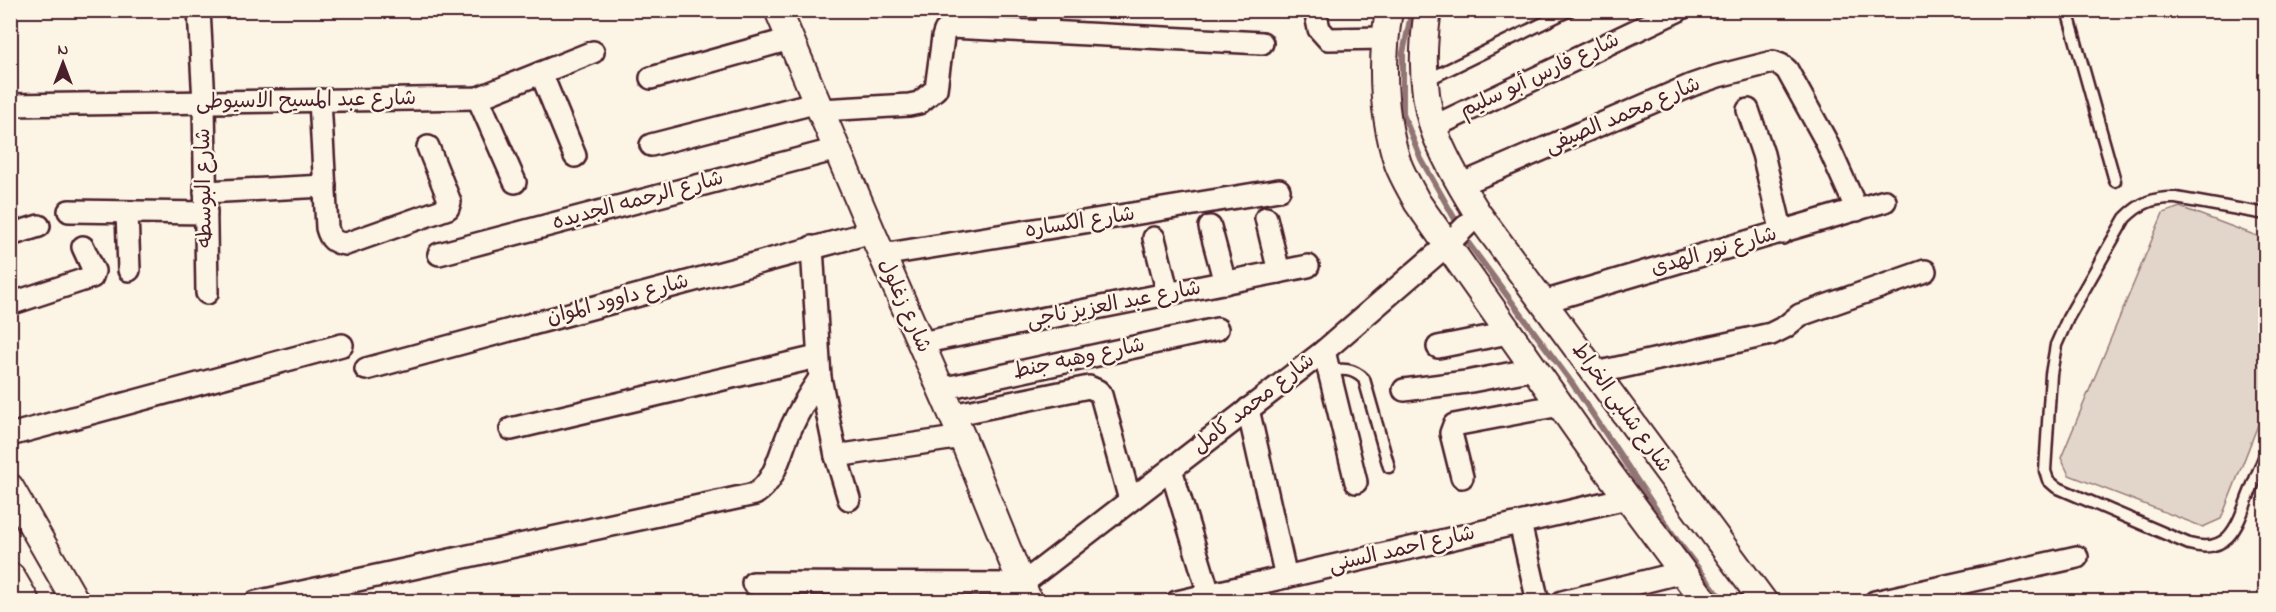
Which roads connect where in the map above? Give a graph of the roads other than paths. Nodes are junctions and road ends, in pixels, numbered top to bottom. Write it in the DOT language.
graph roads {
  1 [pos="199,10"];
  2 [pos="778,10"];
  3 [pos="1316,10"];
  4 [pos="1389,10"];
  5 [pos="1428,10"];
  6 [pos="1570,10"];
  7 [pos="1679,10"];
  8 [pos="2067,10"];
  9 [pos="1048,21"];
  10 [pos="1385,38"];
  11 [pos="790,39"];
  12 [pos="1262,43"];
  13 [pos="593,52"];
  14 [pos="541,73"];
  15 [pos="651,78"];
  16 [pos="1425,81"];
  17 [pos="478,98"];
  18 [pos="320,100"];
  19 [pos="204,102"];
  20 [pos="10,105"];
  21 [pos="820,106"];
  22 [pos="1748,110"];
  23 [pos="1433,127"];
  24 [pos="651,145"];
  25 [pos="429,147"];
  26 [pos="837,148"];
  27 [pos="575,156"];
  28 [pos="2115,181"];
  29 [pos="516,182"];
  30 [pos="1461,185"];
  31 [pos="325,186"];
  32 [pos="1279,190"];
  33 [pos="1885,201"];
  34 [pos="205,203"];
  35 [pos="1857,210"];
  36 [pos="69,211"];
  37 [pos="127,212"];
  38 [pos="2265,214"];
  39 [pos="1266,218"];
  40 [pos="1475,218"];
  41 [pos="39,226"];
  42 [pos="1210,227"];
  43 [pos="1782,233"];
  44 [pos="10,236"];
  45 [pos="1154,238"];
  46 [pos="1451,241"];
  47 [pos="877,244"];
  48 [pos="83,247"];
  49 [pos="812,247"];
  50 [pos="439,254"];
  51 [pos="1308,266"];
  52 [pos="129,270"];
  53 [pos="1925,271"];
  54 [pos="1280,272"];
  55 [pos="1224,283"];
  56 [pos="207,293"];
  57 [pos="1168,294"];
  58 [pos="1543,302"];
  59 [pos="10,304"];
  60 [pos="1217,329"];
  61 [pos="1508,333"];
  62 [pos="920,343"];
  63 [pos="342,345"];
  64 [pos="1438,347"];
  65 [pos="817,357"];
  66 [pos="1326,361"];
  67 [pos="366,369"];
  68 [pos="1534,369"];
  69 [pos="1595,373"];
  70 [pos="820,378"];
  71 [pos="941,389"];
  72 [pos="1404,390"];
  73 [pos="1560,405"];
  74 [pos="1248,409"];
  75 [pos="957,426"];
  76 [pos="511,429"];
  77 [pos="10,435"];
  78 [pos="2265,453"];
  79 [pos="836,456"];
  80 [pos="1389,467"];
  81 [pos="1171,469"];
  82 [pos="1462,477"];
  83 [pos="1356,482"];
  84 [pos="10,487"];
  85 [pos="1627,498"];
  86 [pos="849,499"];
  87 [pos="1130,500"];
  88 [pos="1520,523"];
  89 [pos="2077,557"];
  90 [pos="1683,572"];
  91 [pos="1286,577"];
  92 [pos="10,578"];
  93 [pos="753,583"];
  94 [pos="1025,593"];
  95 [pos="1209,594"];
  96 [pos="1703,601"];
  97 [pos="24,602"];
  98 [pos="76,602"];
  99 [pos="256,602"];
  100 [pos="1177,602"];
  101 [pos="1538,602"];
  102 [pos="1562,602"];
  103 [pos="1764,602"];
  104 [pos="1875,602"];
  1 -- 19 [label="street, شارع البوسطه"];
  2 -- 11 [label="street, شارع زغلول"];
  3 -- 10 [label="street"];
  4 -- 10 [label="street"];
  5 -- 16 [label="street, شارع شلبى الخراط"];
  6 -- 16 [label="lane"];
  7 -- 23 [label="street, شارع فارس أبو سليم"];
  8 -- 28 [label="lane"];
  9 -- 12 [label="street"];
  9 -- 21 [label="street"];
  10 -- 46 [label="street"];
  11 -- 15 [label="street"];
  11 -- 21 [label="street, شارع زغلول"];
  13 -- 14 [label="street, شارع عبد المسيح الاسيوطى"];
  14 -- 17 [label="street, شارع عبد المسيح الاسيوطى"];
  14 -- 27 [label="street"];
  16 -- 23 [label="street, شارع شلبى الخراط"];
  17 -- 18 [label="street, شارع عبد المسيح الاسيوطى"];
  17 -- 29 [label="street"];
  18 -- 19 [label="street, شارع عبد المسيح الاسيوطى"];
  18 -- 31 [label="street"];
  19 -- 20 [label="street, شارع عبد المسيح الاسيوطى"];
  19 -- 34 [label="street, شارع البوسطه"];
  21 -- 24 [label="street"];
  21 -- 26 [label="street, شارع زغلول"];
  22 -- 43 [label="street"];
  23 -- 30 [label="street, شارع شلبى الخراط"];
  25 -- 31 [label="street"];
  26 -- 47 [label="street, شارع زغلول"];
  26 -- 50 [label="street, شارع الرحمه الجديده"];
  30 -- 35 [label="street, شارع محمد الصيفى"];
  30 -- 40 [label="street, شارع شلبى الخراط"];
  31 -- 34 [label="street"];
  32 -- 47 [label="street, شارع الكساره"];
  33 -- 35 [label="street, شارع نور الهدى"];
  34 -- 37 [label="street"];
  34 -- 56 [label="street, شارع البوسطه"];
  35 -- 43 [label="street, شارع نور الهدى"];
  36 -- 37 [label="street"];
  37 -- 52 [label="street"];
  38 -- 78 [label="lane"];
  39 -- 54 [label="street"];
  40 -- 46 [label="street, شارع محمد كامل"];
  40 -- 58 [label="street, شارع شلبى الخراط"];
  41 -- 44 [label="street"];
  42 -- 55 [label="street"];
  43 -- 58 [label="street, شارع نور الهدى"];
  45 -- 57 [label="street"];
  46 -- 61 [label="street"];
  46 -- 66 [label="street, شارع محمد كامل"];
  47 -- 49 [label="street, شارع داوود الموان"];
  47 -- 62 [label="street, شارع زغلول"];
  48 -- 59 [label="street"];
  49 -- 65 [label="street"];
  49 -- 67 [label="street, شارع داوود الموان"];
  51 -- 54 [label="street, شارع عبد العزيز ناجى"];
  53 -- 69 [label="street"];
  54 -- 55 [label="street, شارع عبد العزيز ناجى"];
  55 -- 57 [label="street, شارع عبد العزيز ناجى"];
  57 -- 62 [label="street, شارع عبد العزيز ناجى"];
  58 -- 69 [label="street, شارع شلبى الخراط"];
  60 -- 71 [label="street, شارع وهبه جنط"];
  61 -- 64 [label="street"];
  61 -- 68 [label="street"];
  62 -- 71 [label="street, شارع زغلول"];
  63 -- 77 [label="street"];
  65 -- 70 [label="street"];
  65 -- 76 [label="street"];
  66 -- 74 [label="street, شارع محمد كامل"];
  66 -- 80 [label="lane"];
  66 -- 83 [label="street"];
  68 -- 72 [label="street"];
  68 -- 73 [label="street"];
  69 -- 103 [label="street, شارع شلبى الخراط"];
  70 -- 79 [label="street"];
  70 -- 99 [label="street"];
  71 -- 75 [label="street, شارع زغلول"];
  73 -- 82 [label="street"];
  73 -- 85 [label="street"];
  74 -- 81 [label="street, شارع محمد كامل"];
  74 -- 91 [label="street"];
  75 -- 79 [label="street"];
  75 -- 87 [label="street"];
  75 -- 94 [label="street, شارع زغلول"];
  79 -- 86 [label="street"];
  81 -- 87 [label="street, شارع محمد كامل"];
  81 -- 95 [label="street"];
  84 -- 98 [label="street"];
  85 -- 88 [label="street, شارع احمد السنى"];
  85 -- 90 [label="street"];
  87 -- 94 [label="street, شارع محمد كامل"];
  88 -- 91 [label="street, شارع احمد السنى"];
  88 -- 101 [label="street"];
  89 -- 104 [label="street"];
  90 -- 96 [label="street"];
  90 -- 102 [label="street"];
  91 -- 95 [label="street, شارع احمد السنى"];
  92 -- 97 [label="main road"];
  93 -- 94 [label="street"];
  95 -- 100 [label="street, شارع احمد السنى"];
}
